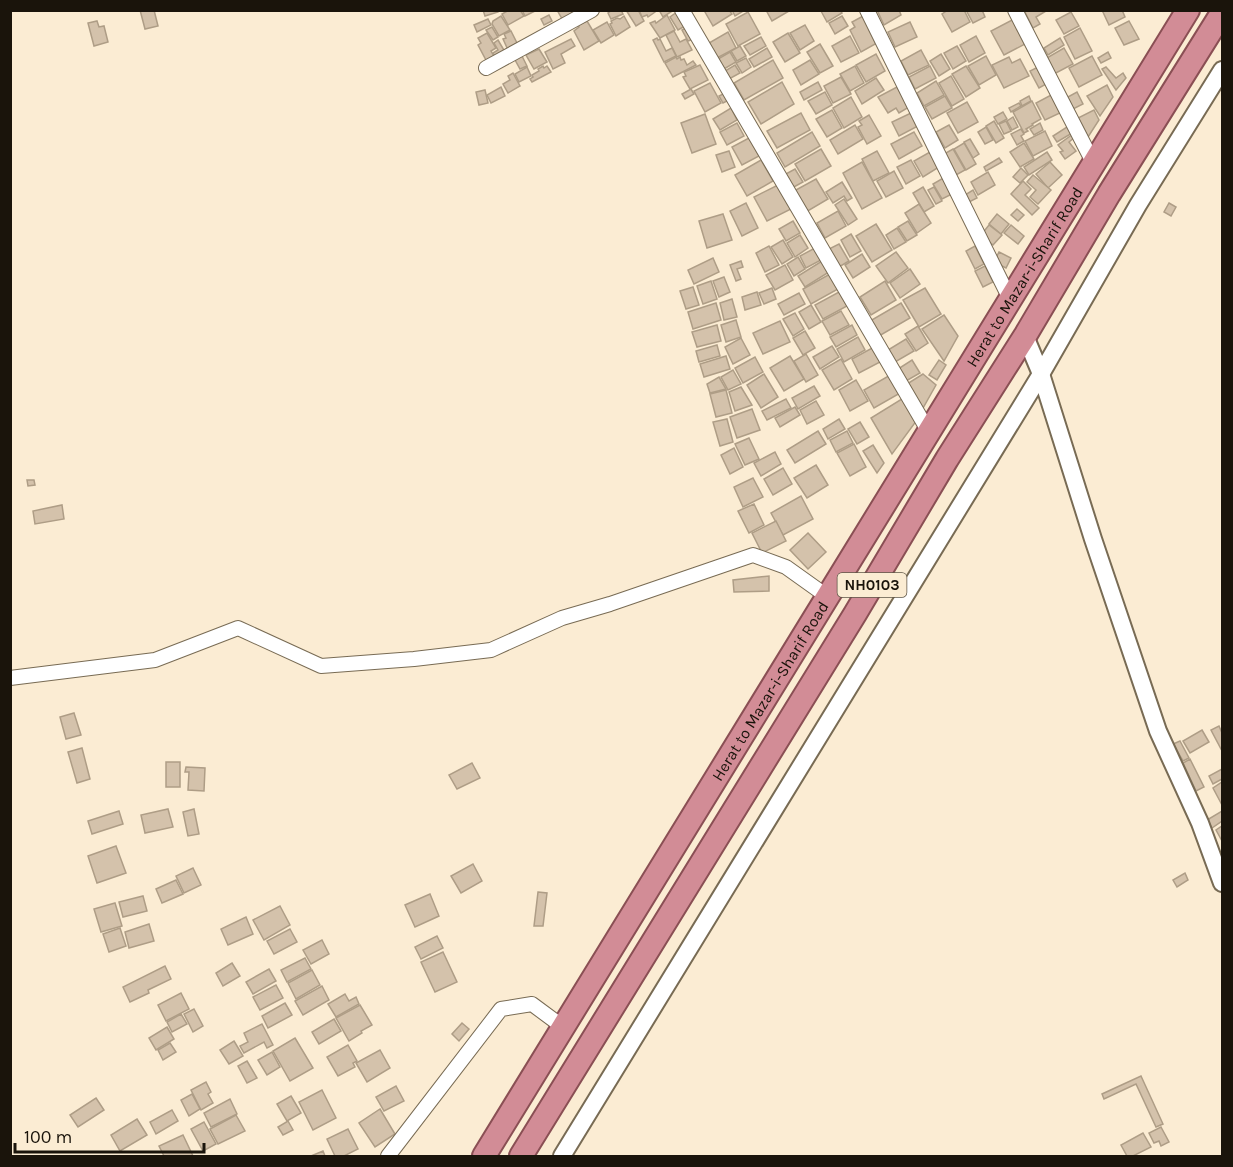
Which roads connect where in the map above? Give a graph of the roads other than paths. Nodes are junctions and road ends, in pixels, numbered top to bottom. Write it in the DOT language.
graph roads {
  1 [pos="592,10"];
  2 [pos="682,10"];
  3 [pos="867,10"];
  4 [pos="1015,10"];
  5 [pos="1188,10"];
  6 [pos="1222,13"];
  7 [pos="486,68"];
  8 [pos="1222,70"];
  9 [pos="1094,164"];
  10 [pos="1010,299"];
  11 [pos="1025,336"];
  12 [pos="1041,374"];
  13 [pos="929,432"];
  14 [pos="828,597"];
  15 [pos="10,678"];
  16 [pos="1222,883"];
  17 [pos="563,1027"];
  18 [pos="388,1156"];
  19 [pos="484,1156"];
  20 [pos="521,1156"];
  21 [pos="562,1156"];
  1 -- 7 [label="street"];
  2 -- 13 [label="street"];
  3 -- 10 [label="street"];
  4 -- 9 [label="street"];
  5 -- 9 [label="highway, Herat to Mazar-i-Sharif Road"];
  6 -- 11 [label="highway, Herat to Mazar-i-Sharif Road / NH0103"];
  8 -- 12 [label="street"];
  9 -- 10 [label="highway, Herat to Mazar-i-Sharif Road"];
  10 -- 13 [label="highway, Herat to Mazar-i-Sharif Road"];
  11 -- 12 [label="street"];
  11 -- 20 [label="highway, Herat to Mazar-i-Sharif Road / NH0103"];
  12 -- 16 [label="street"];
  12 -- 21 [label="street"];
  13 -- 14 [label="highway, Herat to Mazar-i-Sharif Road"];
  14 -- 15 [label="street"];
  14 -- 17 [label="highway, Herat to Mazar-i-Sharif Road"];
  17 -- 18 [label="street"];
  17 -- 19 [label="highway, Herat to Mazar-i-Sharif Road"];
}
